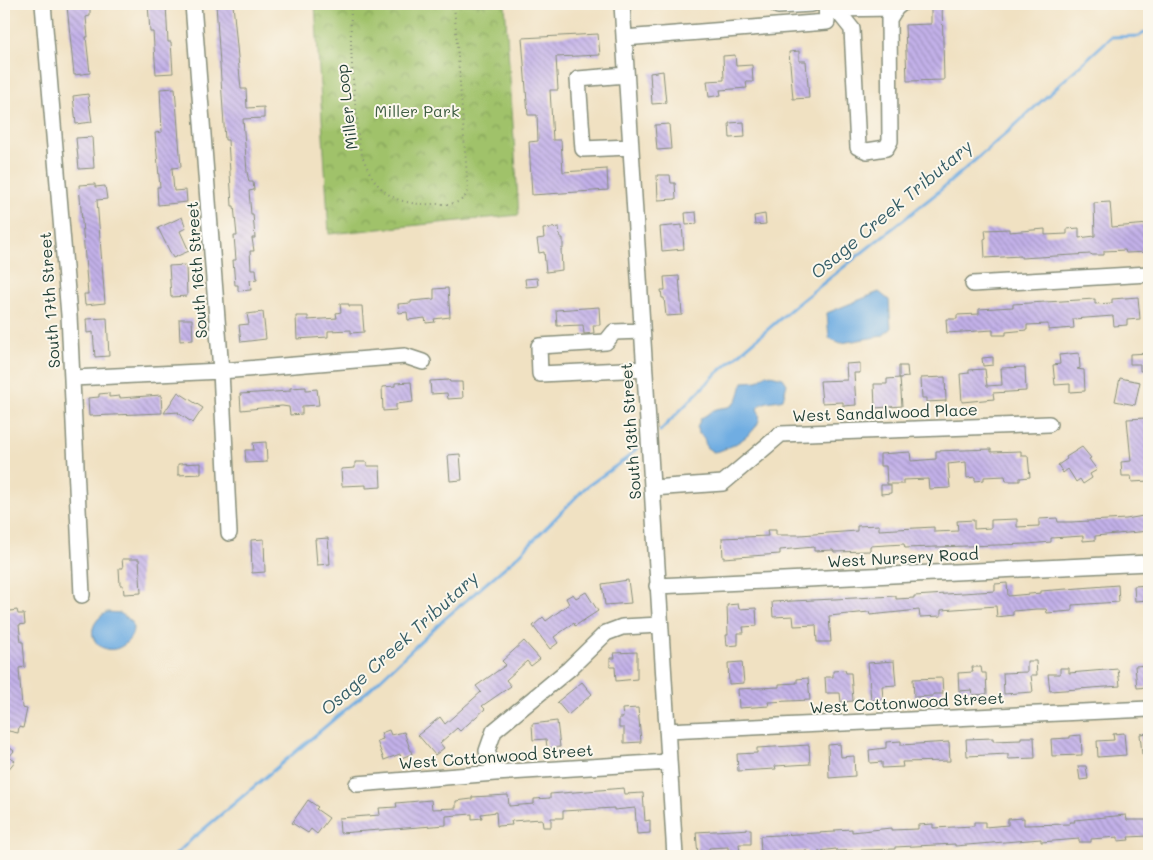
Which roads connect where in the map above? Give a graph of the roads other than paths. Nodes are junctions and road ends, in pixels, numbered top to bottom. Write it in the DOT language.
graph roads {
  1 [pos="43,4"];
  2 [pos="193,4"];
  3 [pos="622,4"];
  4 [pos="776,4"];
  5 [pos="899,6"];
  6 [pos="819,8"];
  7 [pos="802,25"];
  8 [pos="624,38"];
  9 [pos="626,76"];
  10 [pos="630,146"];
  11 [pos="1149,274"];
  12 [pos="973,284"];
  13 [pos="642,331"];
  14 [pos="423,362"];
  15 [pos="644,369"];
  16 [pos="221,371"];
  17 [pos="73,378"];
  18 [pos="1049,424"];
  19 [pos="652,488"];
  20 [pos="228,533"];
  21 [pos="1149,563"];
  22 [pos="658,586"];
  23 [pos="82,595"];
  24 [pos="660,626"];
  25 [pos="1149,709"];
  26 [pos="667,732"];
  27 [pos="669,762"];
  28 [pos="495,773"];
  29 [pos="357,784"];
  30 [pos="675,856"];
  1 -- 17 [label="street, South 17th Street"];
  2 -- 16 [label="street, South 16th Street"];
  3 -- 8 [label="street, South 13th Street"];
  4 -- 6 [label="street"];
  5 -- 6 [label="street"];
  5 -- 6 [label="street"];
  6 -- 7 [label="street"];
  6 -- 7 [label="street"];
  7 -- 8 [label="street"];
  8 -- 9 [label="street, South 13th Street"];
  9 -- 10 [label="street, South 13th Street"];
  9 -- 10 [label="street"];
  10 -- 13 [label="street, South 13th Street"];
  11 -- 12 [label="street"];
  13 -- 15 [label="street, South 13th Street"];
  13 -- 15 [label="street"];
  14 -- 16 [label="street"];
  15 -- 19 [label="street, South 13th Street"];
  16 -- 17 [label="street"];
  16 -- 20 [label="street, South 16th Street"];
  17 -- 23 [label="street, South 17th Street"];
  18 -- 19 [label="street, West Sandalwood Place"];
  19 -- 22 [label="street, South 13th Street"];
  21 -- 22 [label="street, West Nursery Road"];
  22 -- 24 [label="street, South 13th Street"];
  24 -- 26 [label="street, South 13th Street"];
  24 -- 28 [label="street"];
  25 -- 26 [label="street, West Cottonwood Street"];
  26 -- 27 [label="street, South 13th Street"];
  27 -- 28 [label="street, West Cottonwood Street"];
  27 -- 30 [label="street, South 13th Street"];
  28 -- 29 [label="street, West Cottonwood Street"];
}
